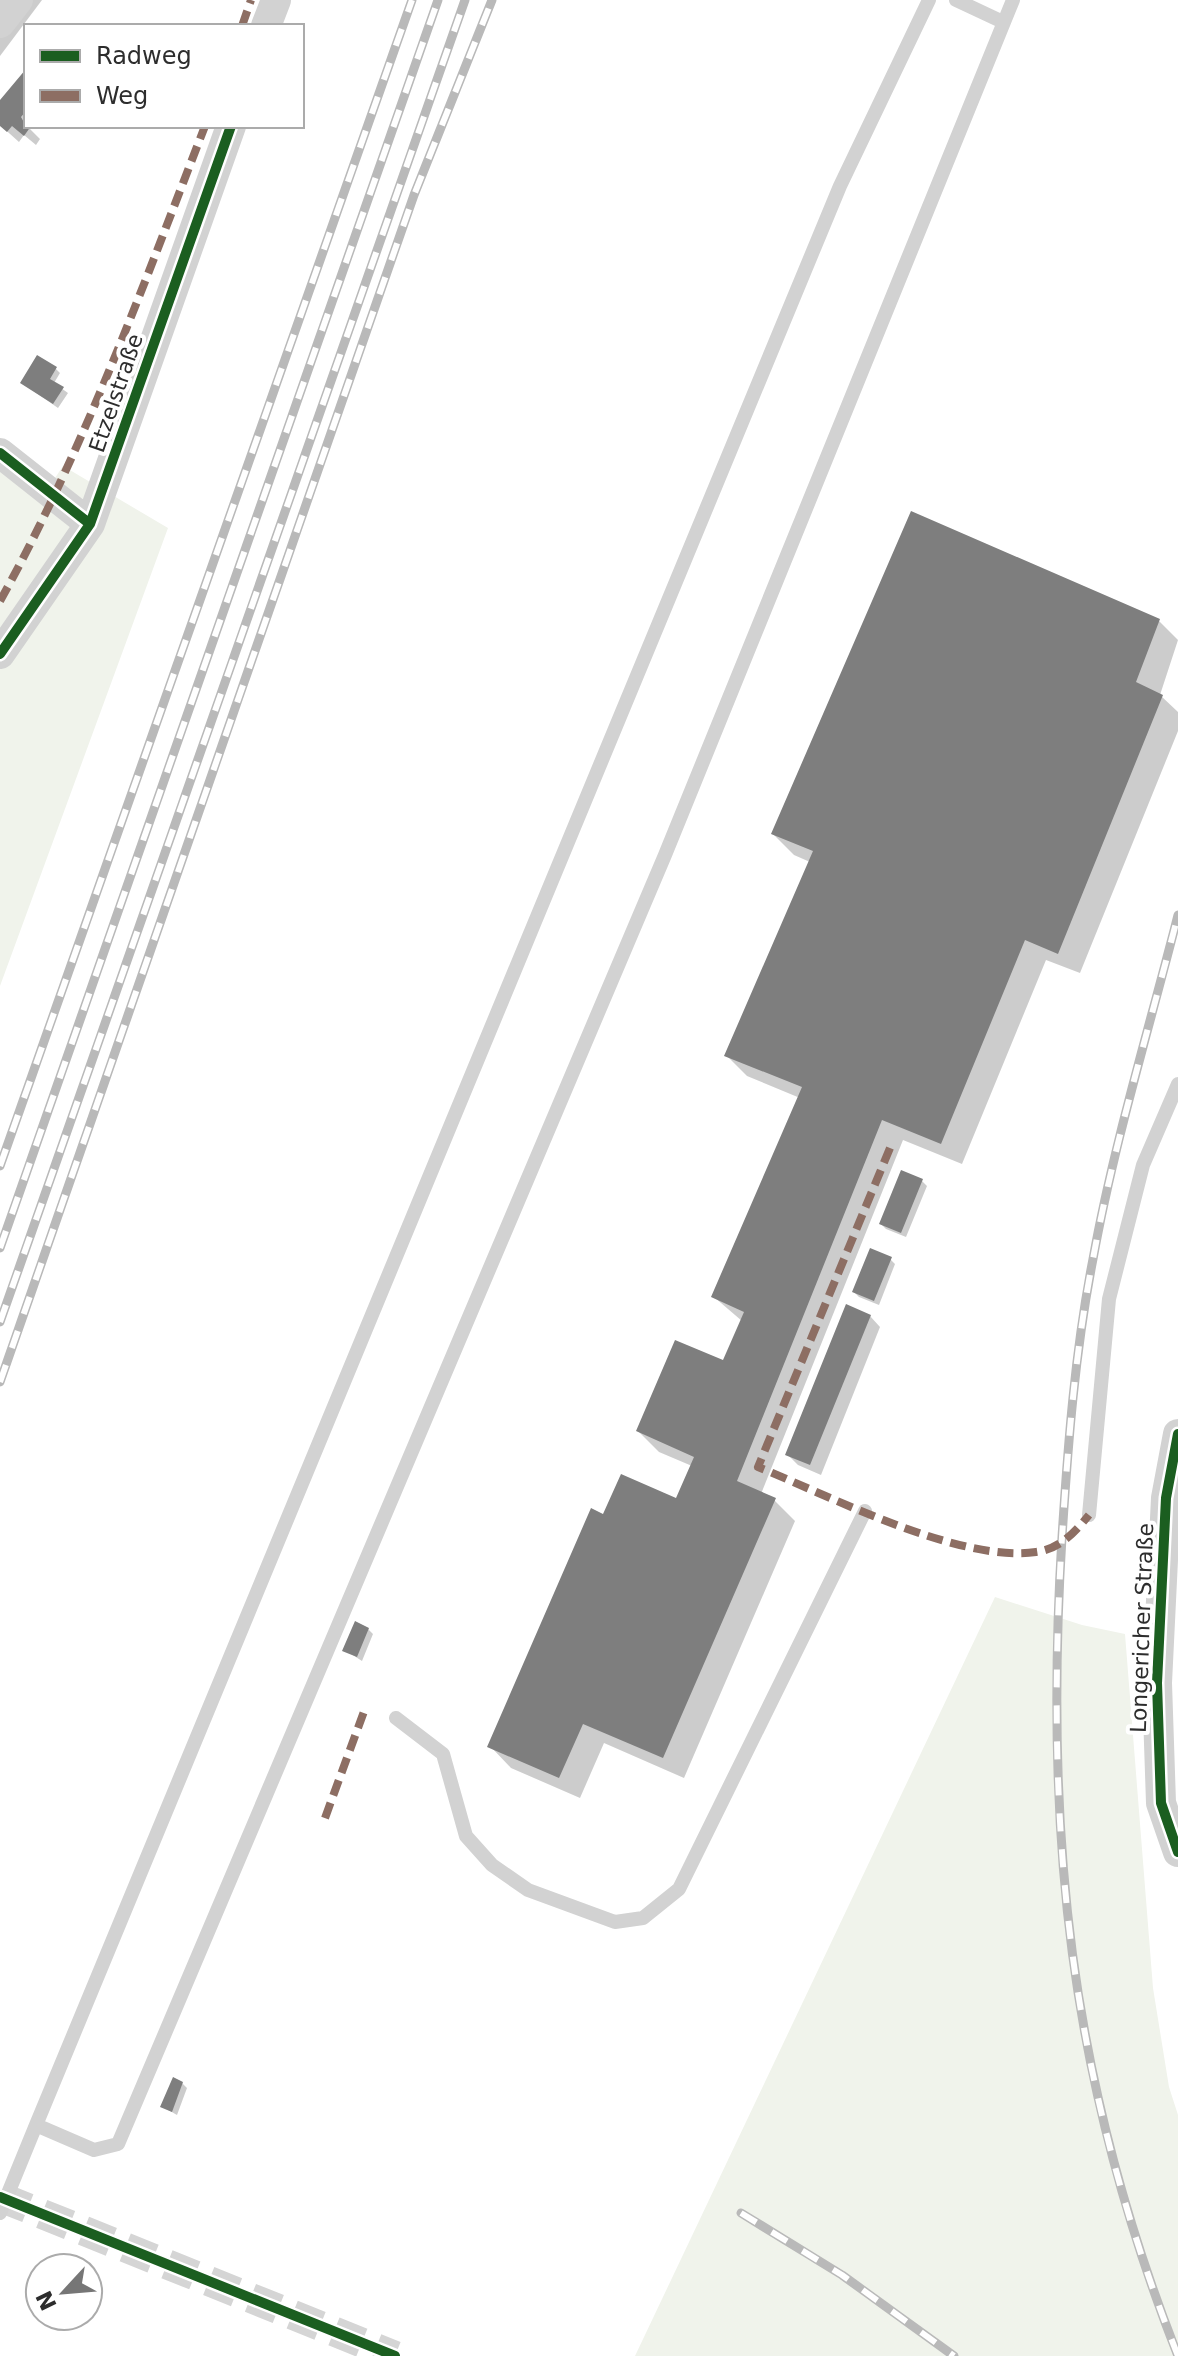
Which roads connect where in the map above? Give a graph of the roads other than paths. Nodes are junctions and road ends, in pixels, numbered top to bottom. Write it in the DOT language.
graph roads {
  1 [pos="18,0"];
  2 [pos="276,0"];
  3 [pos="929,0"];
  4 [pos="956,0"];
  5 [pos="1013,0"];
  6 [pos="1003,22"];
  7 [pos="0,23"];
  8 [pos="267,24"];
  9 [pos="230,128"];
  10 [pos="0,453"];
  11 [pos="90,524"];
  12 [pos="0,654"];
  13 [pos="1178,1084"];
  14 [pos="1178,1434"];
  15 [pos="1172,1500"];
  16 [pos="865,1511"];
  17 [pos="1089,1515"];
  18 [pos="396,1718"];
  19 [pos="1178,1852"];
  20 [pos="36,2125"];
  21 [pos="0,2213"];
  1 -- 7 [label="street"];
  2 -- 8 [label="street"];
  3 -- 20 [label="lane"];
  4 -- 6 [label="lane"];
  5 -- 6 [label="lane"];
  6 -- 20 [label="lane"];
  9 -- 11 [label="street, Etzelstraße"];
  10 -- 11 [label="street"];
  11 -- 12 [label="street, Etzelstraße"];
  13 -- 17 [label="lane"];
  14 -- 15 [label="street, Longericher Straße"];
  15 -- 19 [label="street, Longericher Straße"];
  16 -- 18 [label="lane"];
  20 -- 21 [label="lane"];
}
